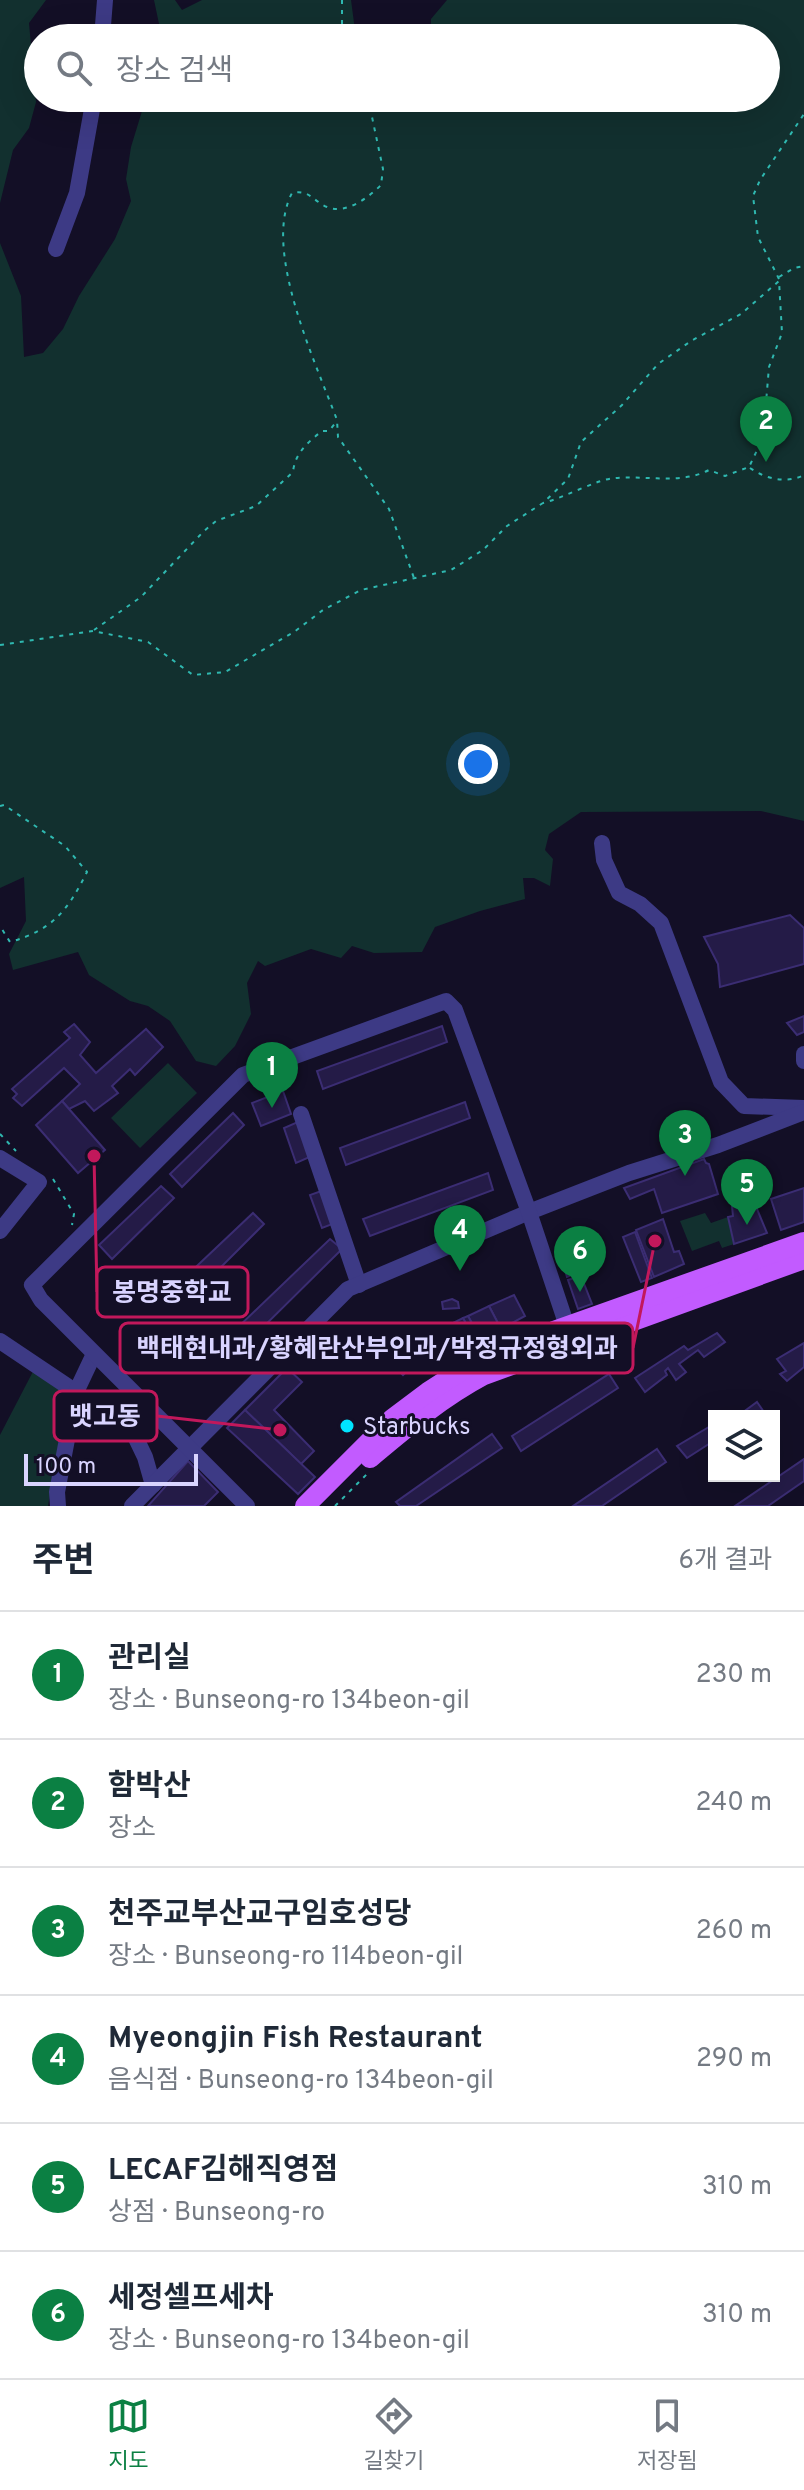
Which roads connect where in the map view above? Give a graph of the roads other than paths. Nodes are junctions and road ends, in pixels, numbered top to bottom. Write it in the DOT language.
graph roads {
  1 [pos="105,0"];
  2 [pos="103,24"];
  3 [pos="91,112"];
  4 [pos="56,249"];
  5 [pos="602,843"];
  6 [pos="804,1054"];
  7 [pos="804,1061"];
  8 [pos="804,1110"];
  9 [pos="301,1114"];
  10 [pos="0,1158"];
  11 [pos="529,1212"];
  12 [pos="0,1231"];
  13 [pos="804,1242"];
  14 [pos="804,1259"];
  15 [pos="359,1285"];
  16 [pos="567,1326"];
  17 [pos="0,1341"];
  18 [pos="94,1354"];
  19 [pos="76,1392"];
  20 [pos="190,1447"];
  21 [pos="153,1485"];
  22 [pos="58,1506"];
  23 [pos="132,1506"];
  24 [pos="247,1506"];
  25 [pos="305,1506"];
  26 [pos="322,1506"];
  1 -- 2 [label="street"];
  3 -- 4 [label="street"];
  5 -- 8 [label="street"];
  6 -- 7 [label="street"];
  8 -- 11 [label="street"];
  9 -- 15 [label="street"];
  10 -- 12 [label="street"];
  11 -- 15 [label="street"];
  11 -- 16 [label="street"];
  11 -- 18 [label="street"];
  13 -- 16 [label="main road"];
  14 -- 26 [label="main road"];
  15 -- 20 [label="street"];
  16 -- 25 [label="main road"];
  17 -- 19 [label="street"];
  18 -- 19 [label="street"];
  18 -- 20 [label="street"];
  19 -- 21 [label="street"];
  19 -- 22 [label="street"];
  20 -- 21 [label="street"];
  20 -- 24 [label="street"];
  21 -- 23 [label="street"];
}
